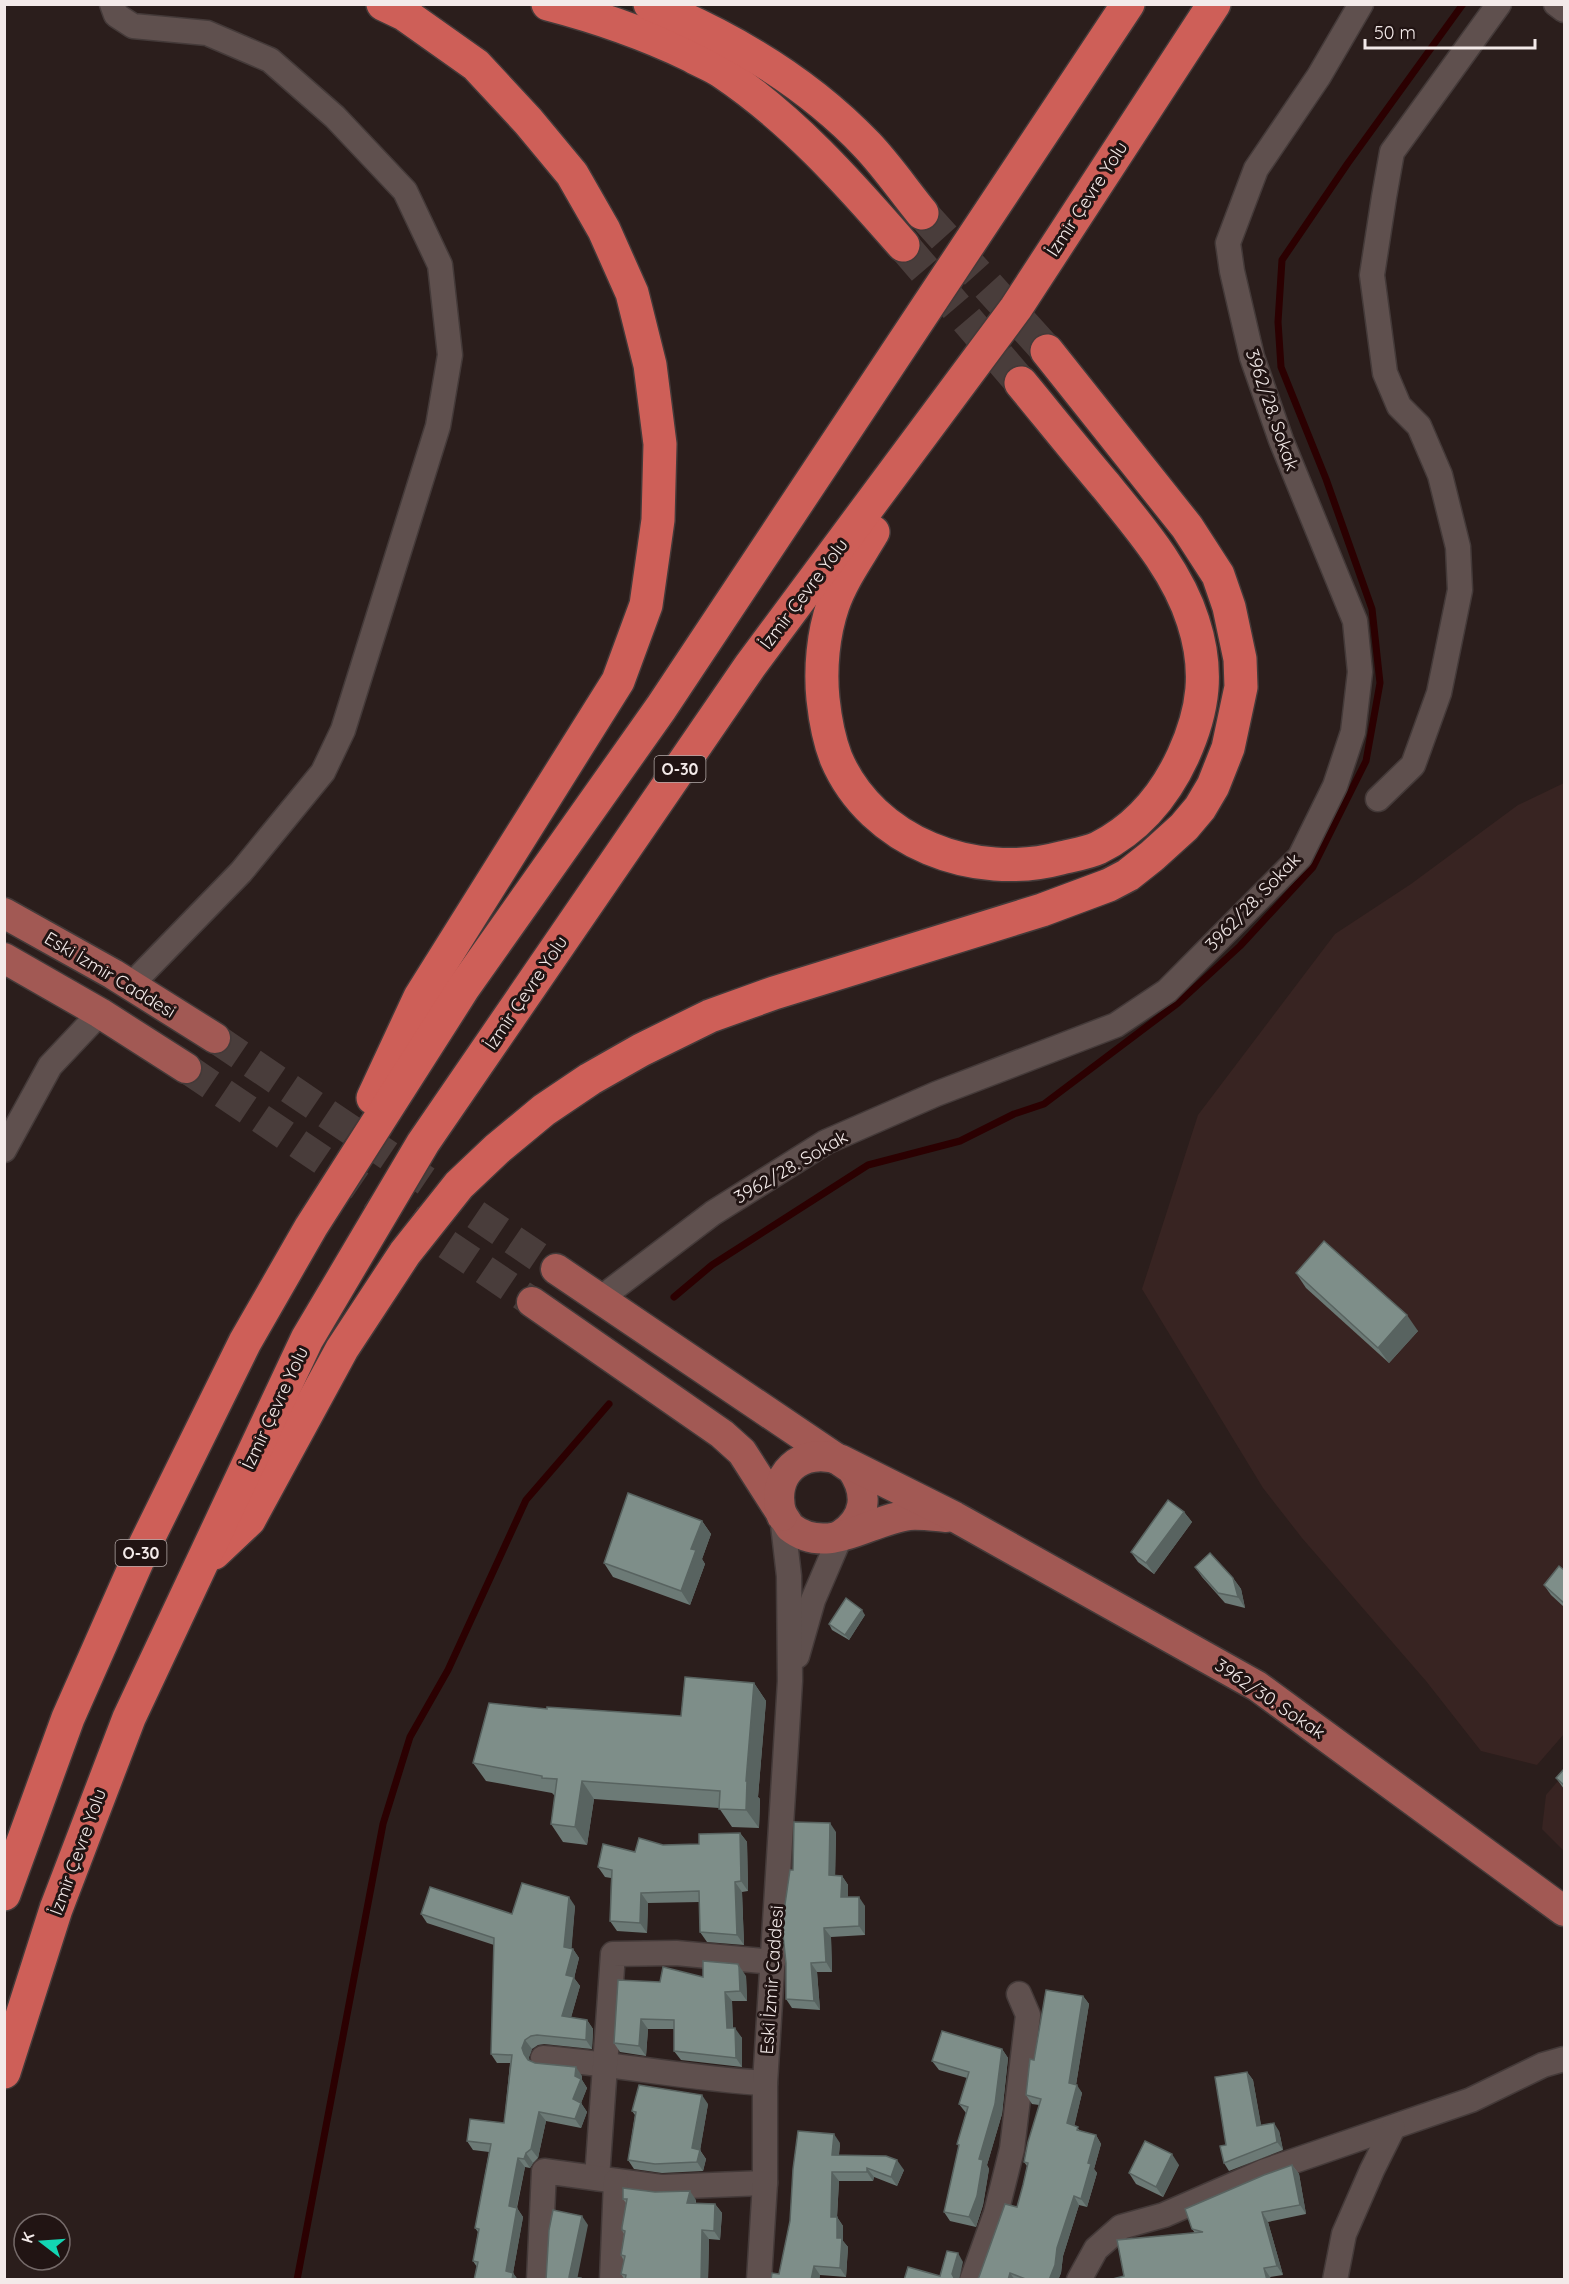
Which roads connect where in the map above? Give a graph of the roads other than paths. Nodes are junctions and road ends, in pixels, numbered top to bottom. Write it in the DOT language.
graph roads {
  1 [pos="112,4"];
  2 [pos="382,4"];
  3 [pos="548,4"];
  4 [pos="650,4"];
  5 [pos="1128,4"];
  6 [pos="1214,4"];
  7 [pos="1361,4"];
  8 [pos="1499,4"];
  9 [pos="1556,4"];
  10 [pos="1564,10"];
  11 [pos="922,213"];
  12 [pos="903,245"];
  13 [pos="1016,308"];
  14 [pos="1047,351"];
  15 [pos="1021,383"];
  16 [pos="1378,799"];
  17 [pos="4,913"];
  18 [pos="4,958"];
  19 [pos="131,985"];
  20 [pos="100,1013"];
  21 [pos="215,1038"];
  22 [pos="186,1068"];
  23 [pos="4,1150"];
  24 [pos="311,1227"];
  25 [pos="556,1269"];
  26 [pos="602,1298"];
  27 [pos="532,1302"];
  28 [pos="841,1460"];
  29 [pos="782,1516"];
  30 [pos="955,1517"];
  31 [pos="841,1535"];
  32 [pos="200,1567"];
  33 [pos="790,1681"];
  34 [pos="4,1894"];
  35 [pos="1564,1911"];
  36 [pos="773,1962"];
  37 [pos="1019,1994"];
  38 [pos="543,2058"];
  39 [pos="1564,2059"];
  40 [pos="605,2064"];
  41 [pos="4,2072"];
  42 [pos="765,2083"];
  43 [pos="1393,2128"];
  44 [pos="607,2179"];
  45 [pos="765,2183"];
  46 [pos="539,2280"];
  47 [pos="612,2280"];
  48 [pos="759,2280"];
  49 [pos="972,2280"];
  50 [pos="1078,2280"];
  51 [pos="1335,2280"];
  1 -- 19 [label="street"];
  2 -- 24 [label="highway"];
  3 -- 12 [label="highway"];
  4 -- 11 [label="highway"];
  5 -- 24 [label="highway, O-30"];
  6 -- 13 [label="highway, İzmir Çevre Yolu / O-30"];
  7 -- 26 [label="street, 3962/28. Sokak"];
  8 -- 16 [label="street"];
  9 -- 10 [label="street"];
  13 -- 15 [label="highway"];
  13 -- 32 [label="highway, İzmir Çevre Yolu / O-30"];
  14 -- 32 [label="highway"];
  17 -- 19 [label="main road, Eski İzmir Caddesi"];
  18 -- 20 [label="main road, Eski İzmir Caddesi"];
  19 -- 21 [label="main road, Eski İzmir Caddesi"];
  20 -- 22 [label="main road, Eski İzmir Caddesi"];
  20 -- 23 [label="street"];
  24 -- 34 [label="highway, O-30"];
  25 -- 26 [label="main road"];
  26 -- 28 [label="main road"];
  27 -- 29 [label="main road"];
  28 -- 29 [label="main road"];
  28 -- 30 [label="main road, 3962/30. Sokak"];
  28 -- 31 [label="main road"];
  29 -- 31 [label="main road"];
  29 -- 33 [label="street, Eski İzmir Caddesi"];
  30 -- 31 [label="main road"];
  30 -- 35 [label="main road, 3962/30. Sokak"];
  31 -- 33 [label="street, Eski İzmir Caddesi"];
  32 -- 41 [label="highway, İzmir Çevre Yolu / O-30"];
  33 -- 36 [label="street, Eski İzmir Caddesi"];
  36 -- 40 [label="street"];
  36 -- 42 [label="street, Eski İzmir Caddesi"];
  37 -- 49 [label="street"];
  38 -- 40 [label="street"];
  39 -- 43 [label="street"];
  40 -- 42 [label="street"];
  40 -- 44 [label="street"];
  42 -- 45 [label="street, Eski İzmir Caddesi"];
  43 -- 50 [label="street"];
  43 -- 51 [label="street"];
  44 -- 45 [label="street"];
  44 -- 46 [label="street"];
  44 -- 47 [label="street"];
  45 -- 48 [label="street, Eski İzmir Caddesi"];
}
